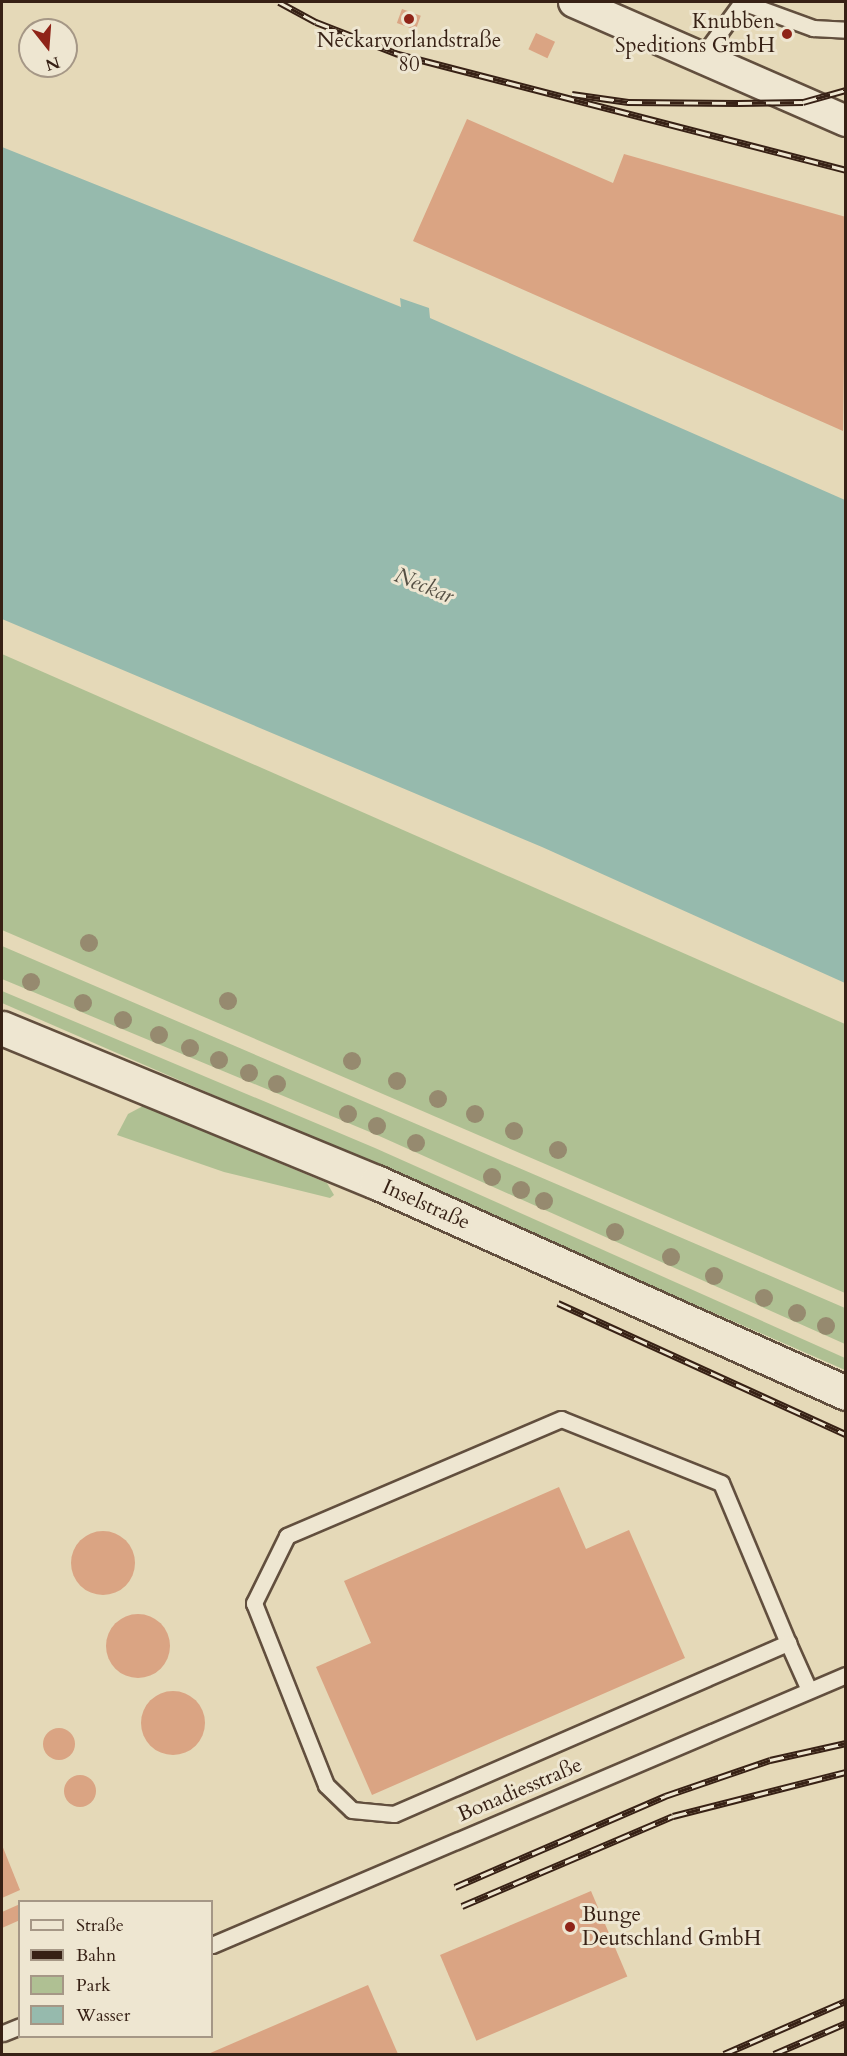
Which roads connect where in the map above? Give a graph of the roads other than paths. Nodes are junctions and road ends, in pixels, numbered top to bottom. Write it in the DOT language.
graph roads {
  1 [pos="574,2"];
  2 [pos="742,2"];
  3 [pos="846,30"];
  4 [pos="701,58"];
  5 [pos="846,121"];
  6 [pos="2,1028"];
  7 [pos="846,1393"];
  8 [pos="788,1643"];
  9 [pos="846,1675"];
  10 [pos="810,1690"];
  11 [pos="213,1945"];
  12 [pos="18,2027"];
  13 [pos="3,2033"];
  1 -- 4 [label="street"];
  2 -- 3 [label="lane"];
  2 -- 4 [label="lane"];
  4 -- 5 [label="street"];
  6 -- 7 [label="street, Inselstraße"];
  8 -- 8 [label="lane"];
  8 -- 10 [label="lane"];
  9 -- 10 [label="lane, Bonadiesstraße"];
  10 -- 11 [label="lane, Bonadiesstraße"];
  12 -- 13 [label="lane"];
}
